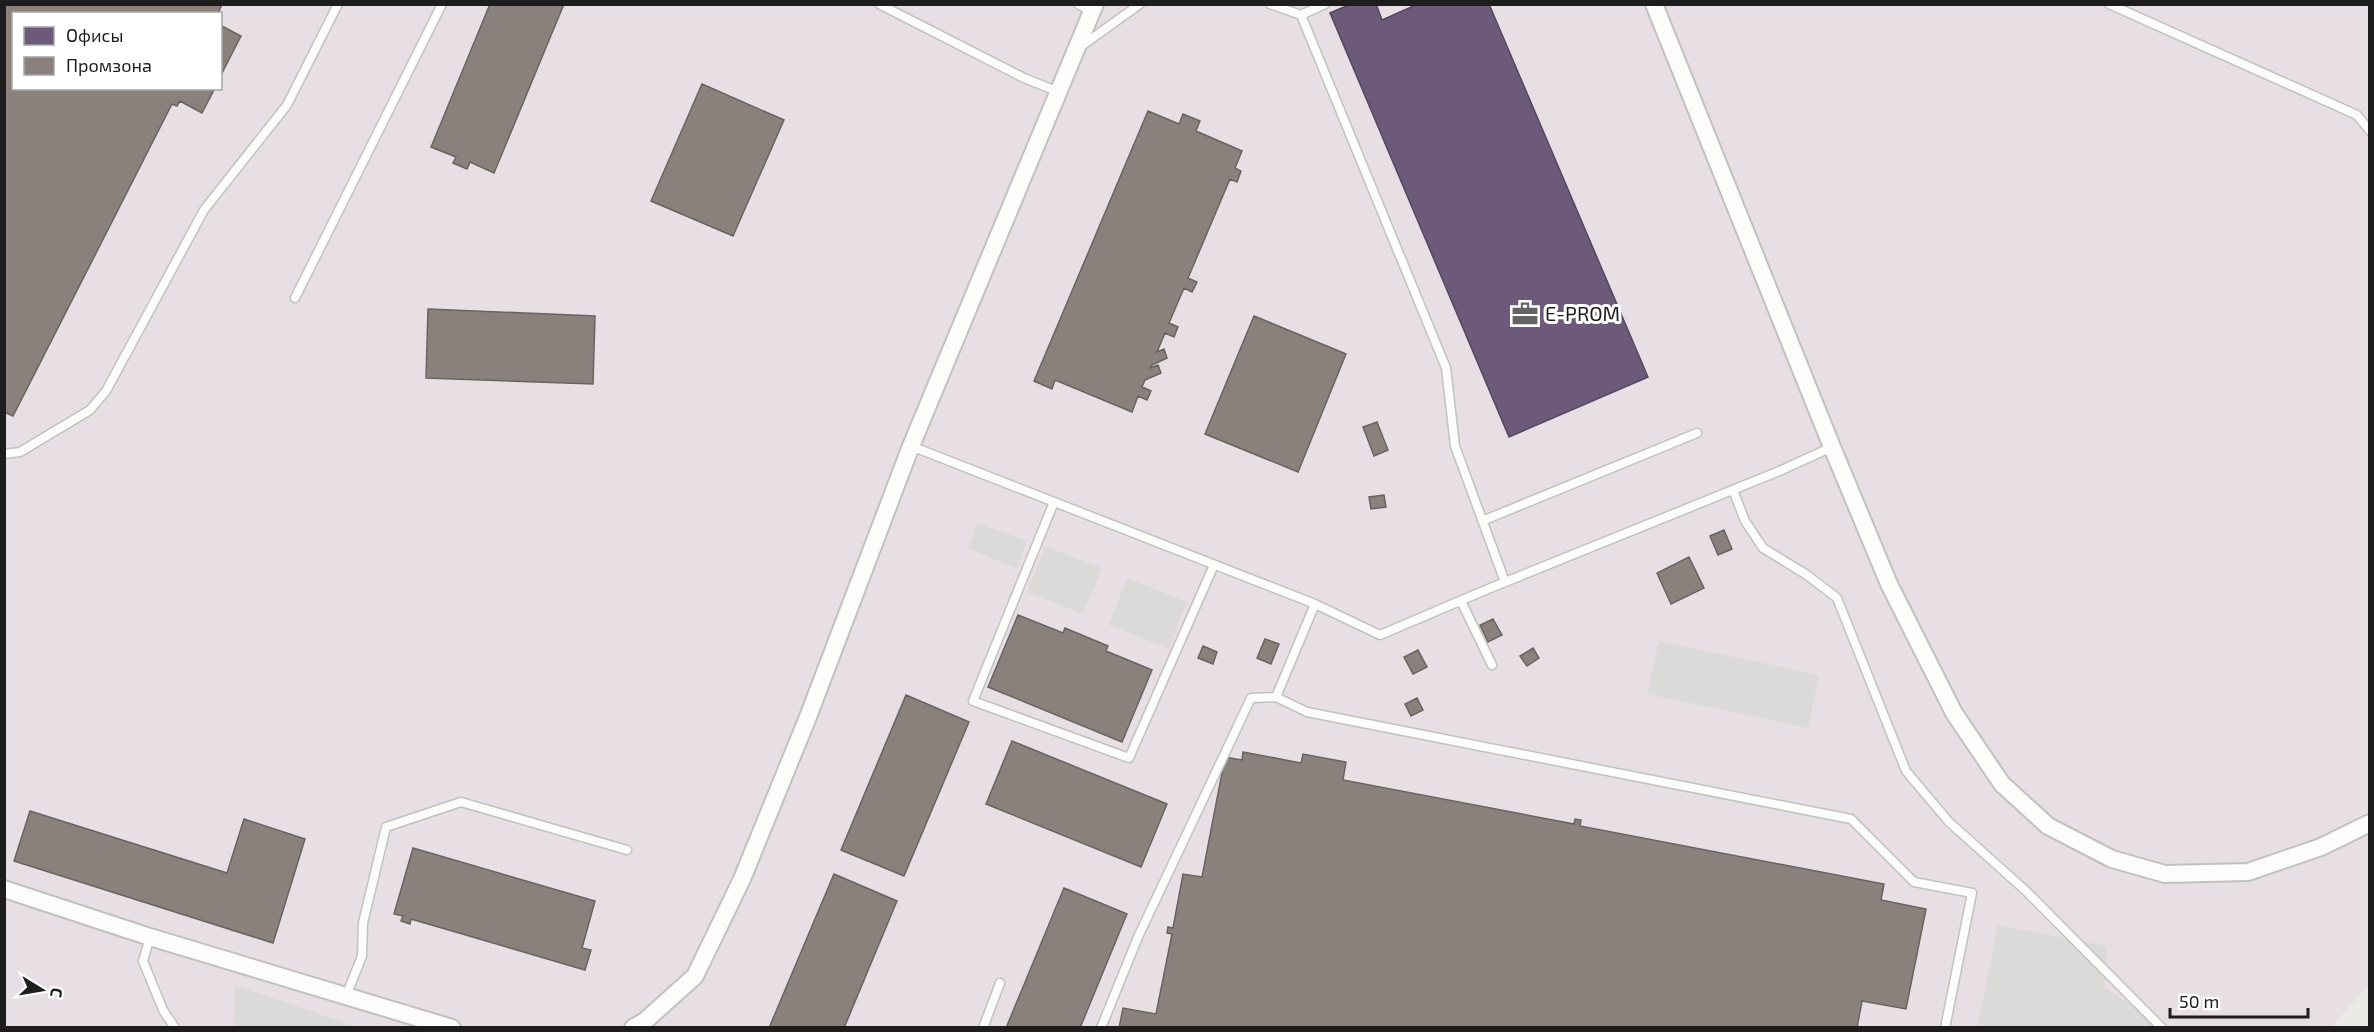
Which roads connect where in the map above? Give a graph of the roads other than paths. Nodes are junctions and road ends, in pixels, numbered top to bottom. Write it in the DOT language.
graph roads {
  1 [pos="338,4"];
  2 [pos="442,4"];
  3 [pos="879,4"];
  4 [pos="1140,4"];
  5 [pos="1270,4"];
  6 [pos="1325,4"];
  7 [pos="1654,4"];
  8 [pos="2109,4"];
  9 [pos="1088,7"];
  10 [pos="1301,15"];
  11 [pos="1077,49"];
  12 [pos="1060,92"];
  13 [pos="2370,131"];
  14 [pos="295,298"];
  15 [pos="1697,433"];
  16 [pos="911,446"];
  17 [pos="1832,447"];
  18 [pos="4,454"];
  19 [pos="1733,490"];
  20 [pos="1054,502"];
  21 [pos="1482,521"];
  22 [pos="1214,565"];
  23 [pos="1505,582"];
  24 [pos="1461,601"];
  25 [pos="1315,604"];
  26 [pos="1492,665"];
  27 [pos="1276,697"];
  28 [pos="2370,823"];
  29 [pos="627,850"];
  30 [pos="8,892"];
  31 [pos="150,937"];
  32 [pos="1000,984"];
  33 [pos="346,996"];
  34 [pos="175,1028"];
  35 [pos="452,1028"];
  36 [pos="633,1028"];
  37 [pos="983,1028"];
  38 [pos="1101,1028"];
  39 [pos="1945,1028"];
  40 [pos="2162,1028"];
  1 -- 18 [label="lane"];
  2 -- 14 [label="lane"];
  3 -- 12 [label="lane"];
  4 -- 11 [label="lane"];
  5 -- 10 [label="lane"];
  6 -- 10 [label="lane"];
  7 -- 17 [label="street"];
  8 -- 13 [label="lane"];
  9 -- 11 [label="street"];
  10 -- 21 [label="lane"];
  11 -- 12 [label="street"];
  12 -- 16 [label="street"];
  15 -- 21 [label="lane"];
  16 -- 20 [label="lane"];
  16 -- 36 [label="street"];
  17 -- 19 [label="lane"];
  17 -- 28 [label="street"];
  19 -- 23 [label="lane"];
  19 -- 40 [label="lane"];
  20 -- 22 [label="lane"];
  20 -- 22 [label="lane"];
  21 -- 23 [label="lane"];
  22 -- 25 [label="lane"];
  23 -- 24 [label="lane"];
  24 -- 25 [label="lane"];
  24 -- 26 [label="lane"];
  25 -- 27 [label="lane"];
  27 -- 38 [label="lane"];
  27 -- 39 [label="lane"];
  29 -- 33 [label="lane"];
  30 -- 31 [label="street"];
  31 -- 33 [label="street"];
  31 -- 34 [label="lane"];
  32 -- 37 [label="lane"];
  33 -- 35 [label="street"];
}
